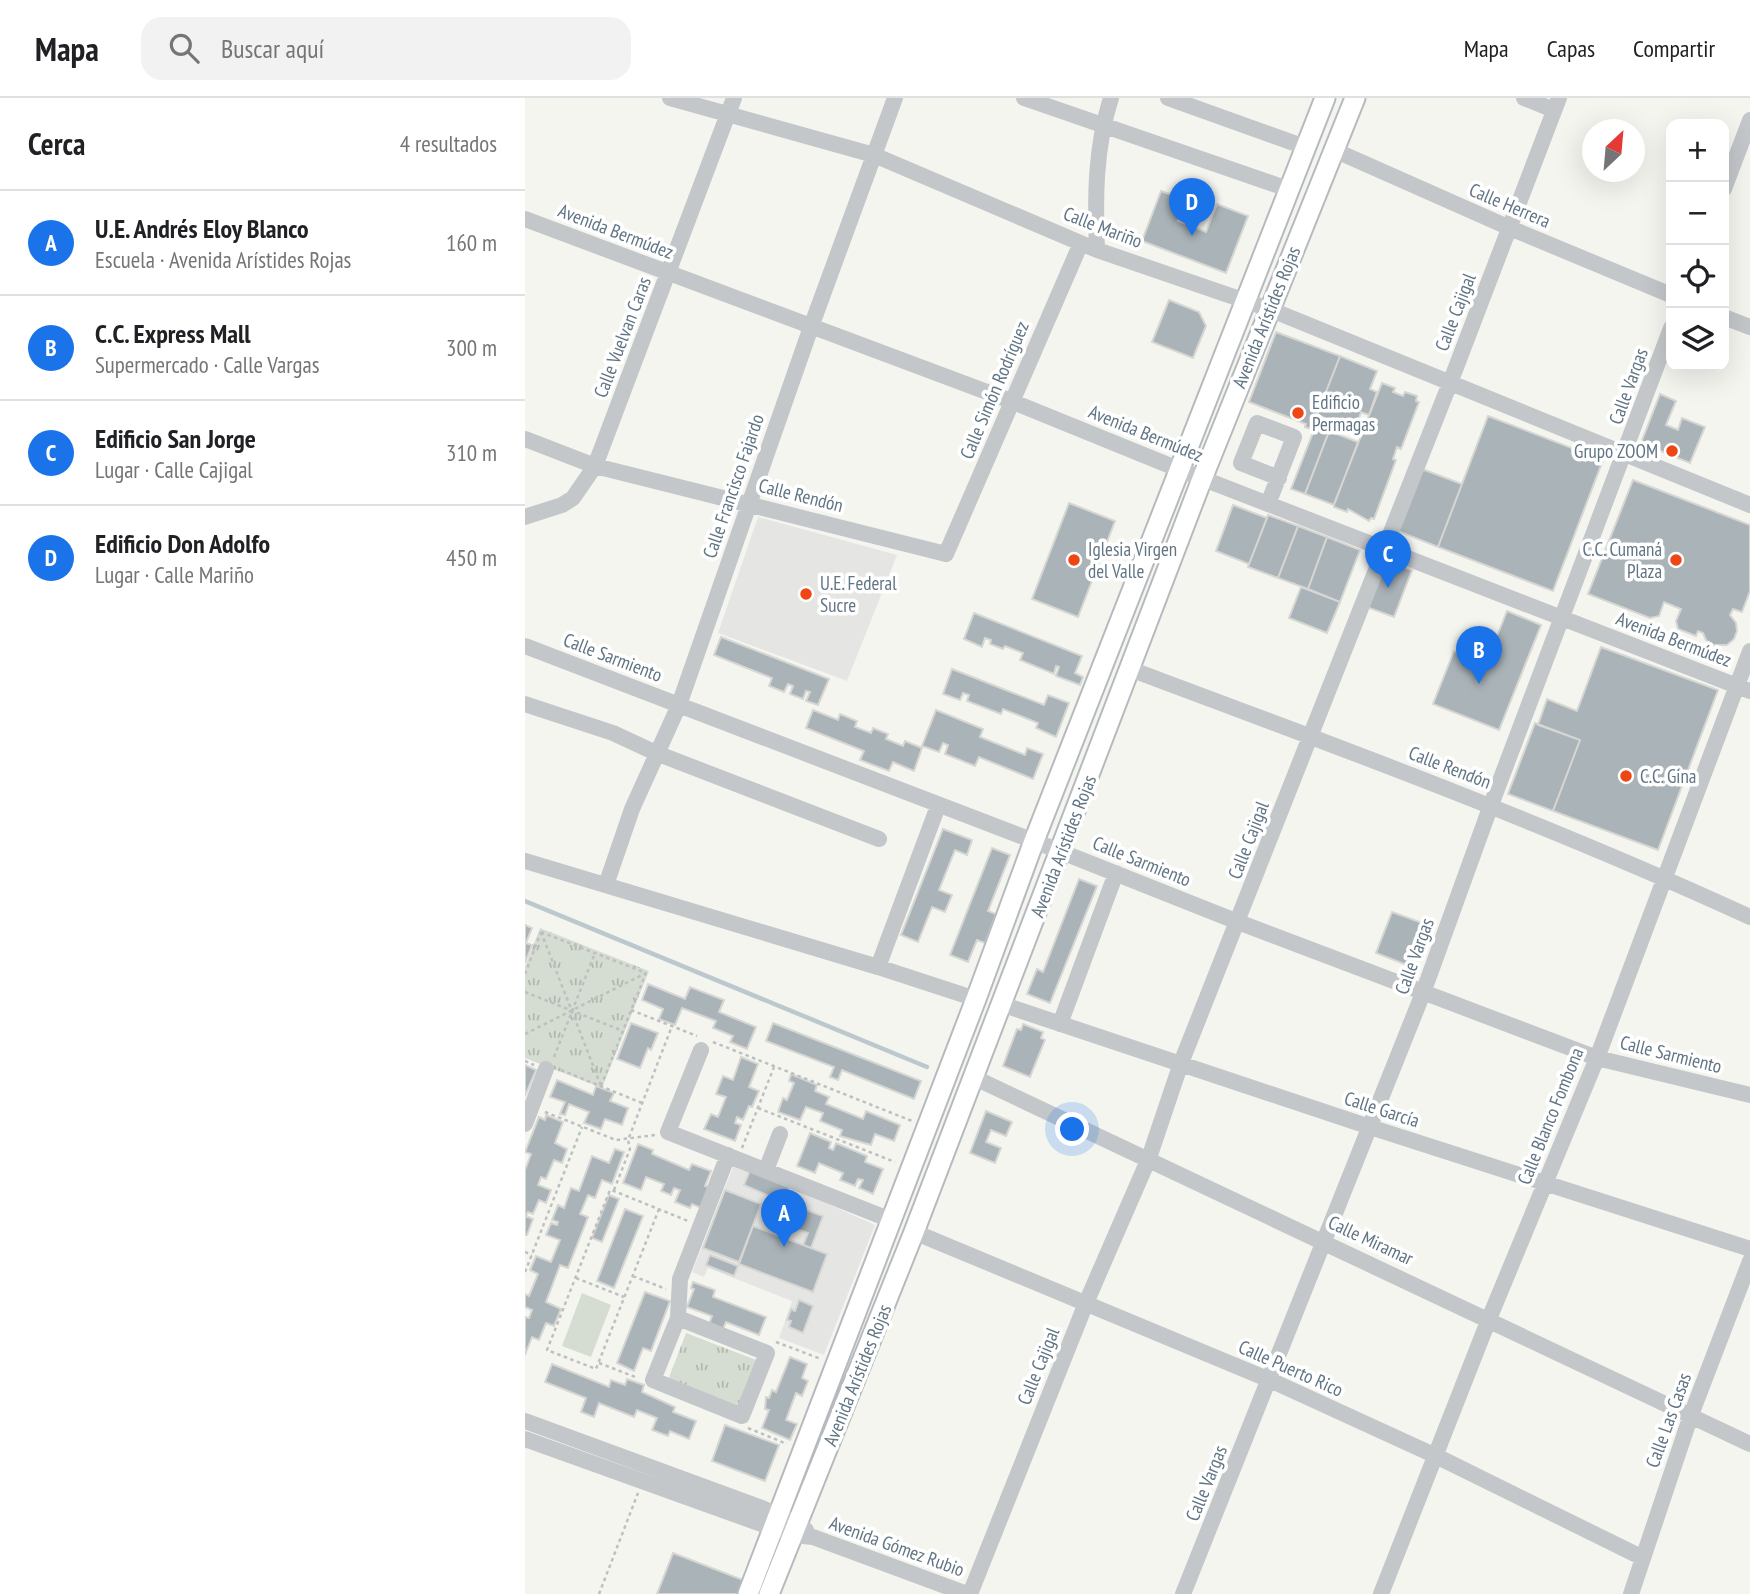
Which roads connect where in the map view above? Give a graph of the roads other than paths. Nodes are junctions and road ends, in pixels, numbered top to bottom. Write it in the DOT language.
graph roads {
  1 [pos="670,98"];
  2 [pos="895,98"];
  3 [pos="1024,98"];
  4 [pos="1111,98"];
  5 [pos="1168,98"];
  6 [pos="1325,98"];
  7 [pos="1355,98"];
  8 [pos="1524,98"];
  9 [pos="1556,104"];
  10 [pos="731,106"];
  11 [pos="1750,120"];
  12 [pos="1102,125"];
  13 [pos="1305,147"];
  14 [pos="1334,150"];
  15 [pos="874,155"];
  16 [pos="1727,182"];
  17 [pos="1288,189"];
  18 [pos="525,219"];
  19 [pos="1510,228"];
  20 [pos="1081,243"];
  21 [pos="1097,250"];
  22 [pos="669,273"];
  23 [pos="1666,293"];
  24 [pos="1244,300"];
  25 [pos="1269,309"];
  26 [pos="1729,319"];
  27 [pos="811,327"];
  28 [pos="1750,327"];
  29 [pos="1666,342"];
  30 [pos="1450,383"];
  31 [pos="1011,401"];
  32 [pos="525,439"];
  33 [pos="1625,454"];
  34 [pos="596,466"];
  35 [pos="1178,469"];
  36 [pos="1279,478"];
  37 [pos="1202,479"];
  38 [pos="749,504"];
  39 [pos="1268,504"];
  40 [pos="1750,505"];
  41 [pos="525,517"];
  42 [pos="1383,549"];
  43 [pos="946,554"];
  44 [pos="1562,618"];
  45 [pos="525,646"];
  46 [pos="1750,651"];
  47 [pos="1131,669"];
  48 [pos="1743,688"];
  49 [pos="525,704"];
  50 [pos="680,705"];
  51 [pos="1310,736"];
  52 [pos="656,753"];
  53 [pos="1492,805"];
  54 [pos="938,806"];
  55 [pos="879,839"];
  56 [pos="1034,841"];
  57 [pos="1061,852"];
  58 [pos="525,861"];
  59 [pos="1116,873"];
  60 [pos="1665,878"];
  61 [pos="606,885"];
  62 [pos="1750,918"];
  63 [pos="1238,922"];
  64 [pos="878,967"];
  65 [pos="1423,993"];
  66 [pos="976,999"];
  67 [pos="1001,1004"];
  68 [pos="1060,1024"];
  69 [pos="703,1043"];
  70 [pos="1597,1058"];
  71 [pos="1181,1063"];
  72 [pos="548,1068"];
  73 [pos="973,1077"];
  74 [pos="1750,1095"];
  75 [pos="525,1124"];
  76 [pos="1370,1127"];
  77 [pos="780,1134"];
  78 [pos="733,1157"];
  79 [pos="1149,1158"];
  80 [pos="766,1170"];
  81 [pos="1546,1184"];
  82 [pos="891,1220"];
  83 [pos="914,1232"];
  84 [pos="1325,1242"];
  85 [pos="1750,1250"];
  86 [pos="1750,1261"];
  87 [pos="1086,1303"];
  88 [pos="678,1318"];
  89 [pos="1489,1320"];
  90 [pos="1270,1380"];
  91 [pos="1691,1415"];
  92 [pos="525,1421"];
  93 [pos="525,1439"];
  94 [pos="1750,1444"];
  95 [pos="1436,1456"];
  96 [pos="775,1521"];
  97 [pos="795,1529"];
  98 [pos="1643,1558"];
  99 [pos="748,1594"];
  100 [pos="769,1594"];
  101 [pos="969,1594"];
  102 [pos="1183,1594"];
  103 [pos="1381,1594"];
  104 [pos="1631,1594"];
  1 -- 10 [label="street, Calle Mariño"];
  2 -- 15 [label="street, Calle Francisco Fajardo"];
  3 -- 12 [label="street"];
  4 -- 12 [label="street"];
  5 -- 13 [label="street"];
  6 -- 13 [label="main road, Avenida Arístides Rojas"];
  7 -- 14 [label="main road, Avenida Arístides Rojas"];
  8 -- 9 [label="street"];
  9 -- 19 [label="street, Calle Cajigal"];
  10 -- 15 [label="street, Calle Mariño"];
  10 -- 22 [label="street, Calle Vuelvan Caras"];
  11 -- 16 [label="street"];
  12 -- 17 [label="street"];
  12 -- 21 [label="street"];
  13 -- 17 [label="main road, Avenida Arístides Rojas"];
  14 -- 19 [label="street, Calle Herrera"];
  14 -- 25 [label="main road, Avenida Arístides Rojas"];
  15 -- 20 [label="street, Calle Mariño"];
  15 -- 27 [label="street, Calle Francisco Fajardo"];
  17 -- 24 [label="main road, Avenida Arístides Rojas"];
  18 -- 22 [label="street, Avenida Bermúdez"];
  19 -- 23 [label="street, Calle Herrera"];
  19 -- 30 [label="street, Calle Cajigal"];
  20 -- 21 [label="street, Calle Mariño"];
  20 -- 31 [label="street, Calle Simón Rodríguez"];
  21 -- 24 [label="street, Calle Mariño"];
  22 -- 27 [label="street, Avenida Bermúdez"];
  22 -- 34 [label="street, Calle Vuelvan Caras"];
  24 -- 25 [label="street, Calle Mariño"];
  24 -- 35 [label="main road, Avenida Arístides Rojas"];
  25 -- 30 [label="street, Calle Mariño"];
  25 -- 37 [label="main road, Avenida Arístides Rojas"];
  26 -- 28 [label="street"];
  27 -- 31 [label="street, Avenida Bermúdez"];
  27 -- 38 [label="street, Calle Francisco Fajardo"];
  29 -- 33 [label="street, Calle Vargas"];
  30 -- 33 [label="street, Calle Mariño"];
  30 -- 42 [label="street, Calle Cajigal"];
  31 -- 35 [label="street, Avenida Bermúdez"];
  31 -- 43 [label="street, Calle Simón Rodríguez"];
  32 -- 34 [label="street, Calle Rendón"];
  33 -- 40 [label="street, Calle Mariño"];
  33 -- 44 [label="street, Calle Vargas"];
  34 -- 38 [label="street, Calle Rendón"];
  34 -- 41 [label="street, Calle Vuelvan Caras"];
  35 -- 37 [label="street, Avenida Bermúdez"];
  35 -- 56 [label="main road, Avenida Arístides Rojas"];
  36 -- 39 [label="street"];
  37 -- 39 [label="street, Avenida Bermúdez"];
  37 -- 47 [label="main road, Avenida Arístides Rojas"];
  38 -- 43 [label="street, Calle Rendón"];
  38 -- 50 [label="street, Calle Francisco Fajardo"];
  39 -- 42 [label="street, Avenida Bermúdez"];
  42 -- 44 [label="street, Avenida Bermúdez"];
  42 -- 51 [label="street, Calle Cajigal"];
  44 -- 48 [label="street, Avenida Bermúdez"];
  44 -- 53 [label="street, Calle Vargas"];
  45 -- 50 [label="street, Calle Sarmiento"];
  46 -- 48 [label="street, Calle Blanco Fombona"];
  47 -- 51 [label="street, Calle Rendón"];
  47 -- 57 [label="main road, Avenida Arístides Rojas"];
  48 -- 60 [label="street, Calle Blanco Fombona"];
  49 -- 52 [label="street"];
  50 -- 52 [label="street, Calle Francisco Fajardo"];
  50 -- 54 [label="street, Calle Sarmiento"];
  51 -- 53 [label="street, Calle Rendón"];
  51 -- 63 [label="street, Calle Cajigal"];
  52 -- 55 [label="street"];
  52 -- 61 [label="street, Calle Francisco Fajardo"];
  53 -- 60 [label="street, Calle Rendón"];
  53 -- 65 [label="street, Calle Vargas"];
  54 -- 56 [label="street, Calle Sarmiento"];
  54 -- 64 [label="street"];
  56 -- 57 [label="street, Calle Sarmiento"];
  56 -- 66 [label="main road, Avenida Arístides Rojas"];
  57 -- 59 [label="street, Calle Sarmiento"];
  57 -- 67 [label="main road, Avenida Arístides Rojas"];
  58 -- 61 [label="street"];
  59 -- 63 [label="street, Calle Sarmiento"];
  59 -- 68 [label="street"];
  60 -- 62 [label="street, Calle Rendón"];
  60 -- 70 [label="street, Calle Blanco Fombona"];
  61 -- 64 [label="street"];
  63 -- 65 [label="street, Calle Sarmiento"];
  63 -- 71 [label="street, Calle Cajigal"];
  64 -- 66 [label="street"];
  65 -- 70 [label="street, Calle Sarmiento"];
  65 -- 76 [label="street, Calle Vargas"];
  66 -- 82 [label="main road, Avenida Arístides Rojas"];
  67 -- 68 [label="street, Calle García"];
  67 -- 73 [label="main road, Avenida Arístides Rojas"];
  68 -- 71 [label="street, Calle García"];
  69 -- 78 [label="street"];
  70 -- 74 [label="street, Calle Sarmiento"];
  70 -- 81 [label="street, Calle Blanco Fombona"];
  71 -- 76 [label="street, Calle García"];
  71 -- 79 [label="street, Calle Cajigal"];
  72 -- 75 [label="street"];
  73 -- 79 [label="street, Calle Miramar"];
  73 -- 83 [label="main road, Avenida Arístides Rojas"];
  76 -- 81 [label="street, Calle García"];
  76 -- 84 [label="street, Calle Vargas"];
  77 -- 80 [label="street"];
  78 -- 80 [label="street"];
  78 -- 88 [label="street"];
  79 -- 84 [label="street, Calle Miramar"];
  79 -- 87 [label="street, Calle Cajigal"];
  80 -- 82 [label="street"];
  81 -- 85 [label="street, Calle García"];
  81 -- 89 [label="street, Calle Blanco Fombona"];
  82 -- 96 [label="main road, Avenida Arístides Rojas"];
  83 -- 87 [label="street, Calle Puerto Rico"];
  83 -- 97 [label="main road, Avenida Arístides Rojas"];
  84 -- 89 [label="street, Calle Miramar"];
  84 -- 90 [label="street, Calle Vargas"];
  86 -- 91 [label="street, Calle Las Casas"];
  87 -- 90 [label="street, Calle Puerto Rico"];
  87 -- 101 [label="street, Calle Cajigal"];
  88 -- 88 [label="street"];
  89 -- 91 [label="street, Calle Miramar"];
  89 -- 95 [label="street, Calle Blanco Fombona"];
  90 -- 95 [label="street, Calle Puerto Rico"];
  90 -- 102 [label="street, Calle Vargas"];
  91 -- 94 [label="street, Calle Miramar"];
  91 -- 98 [label="street, Calle Las Casas"];
  92 -- 96 [label="street"];
  93 -- 96 [label="street"];
  95 -- 98 [label="street, Calle Puerto Rico"];
  95 -- 103 [label="street, Calle Blanco Fombona"];
  96 -- 97 [label="street, Avenida Gómez Rubio"];
  96 -- 99 [label="main road, Avenida Arístides Rojas"];
  97 -- 100 [label="main road, Avenida Arístides Rojas"];
  97 -- 101 [label="street, Avenida Gómez Rubio"];
  98 -- 104 [label="street, Calle Las Casas"];
}
